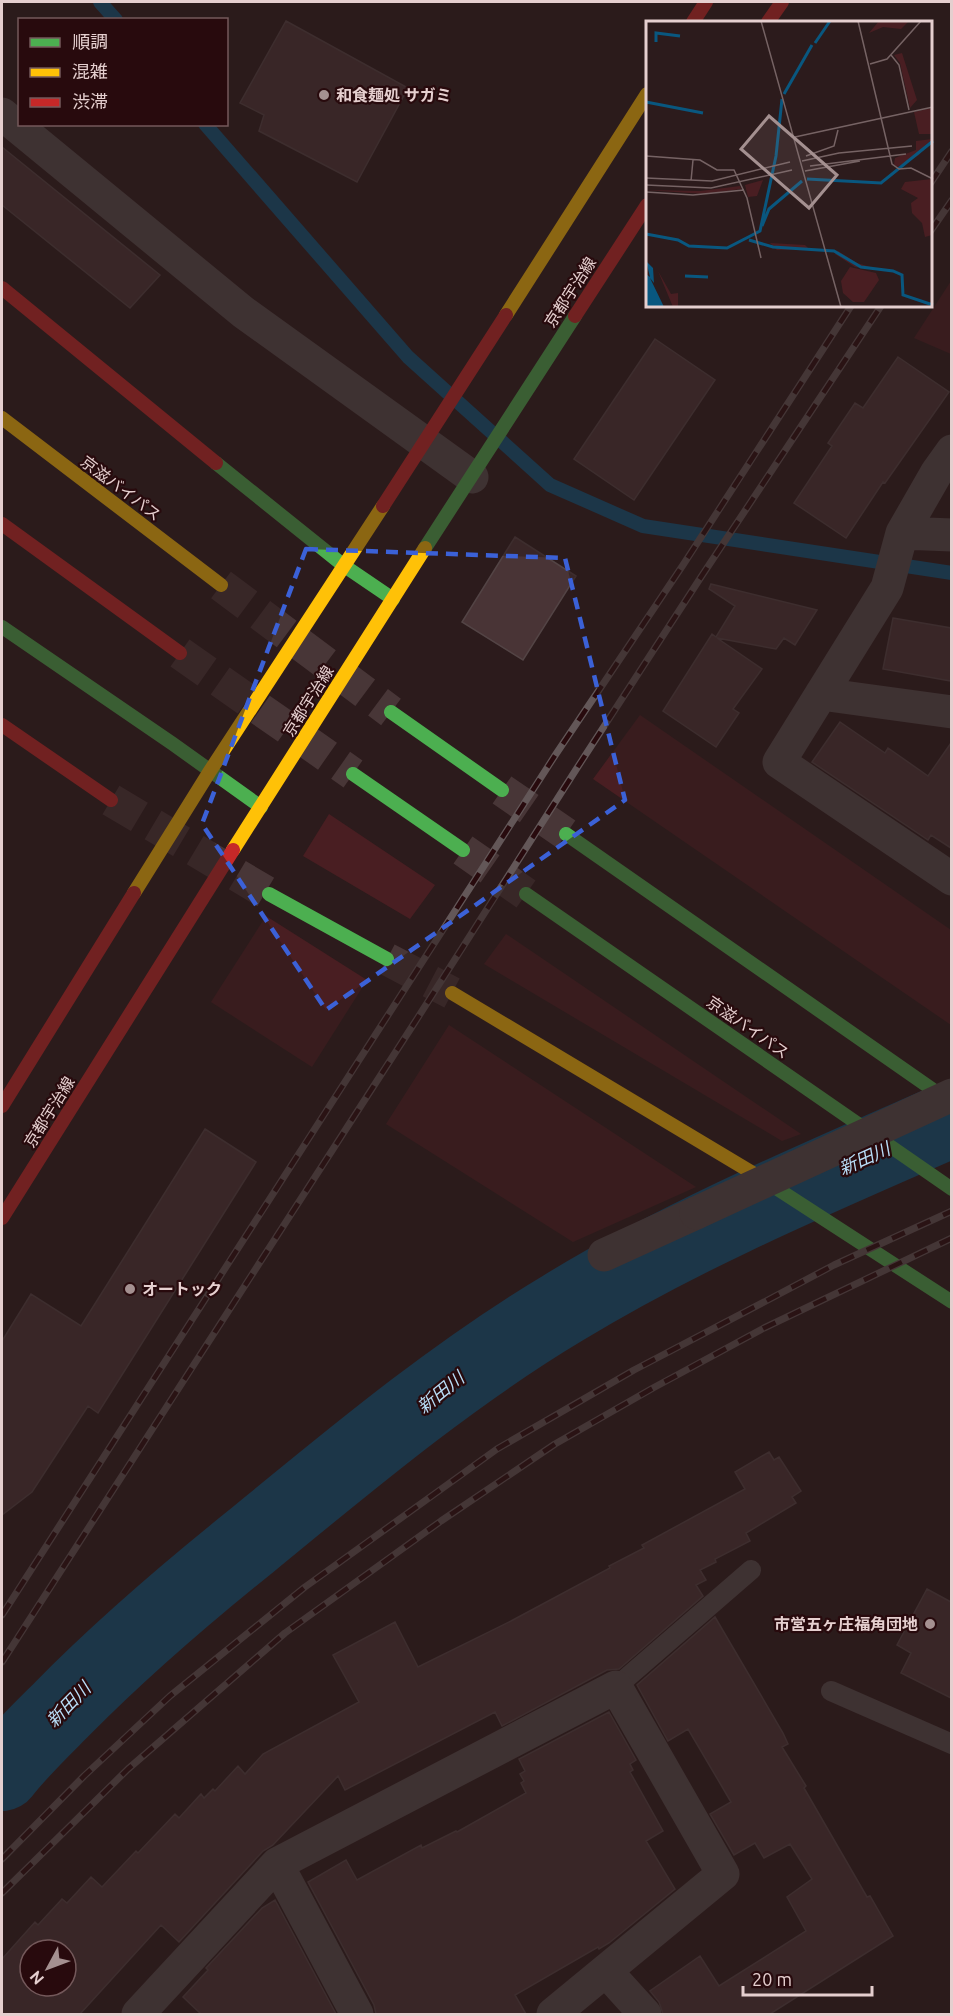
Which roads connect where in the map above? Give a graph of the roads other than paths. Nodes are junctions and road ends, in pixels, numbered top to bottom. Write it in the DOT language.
graph roads {
  1 [pos="706,2"];
  2 [pos="782,2"];
  3 [pos="694,21"];
  4 [pos="769,21"];
  5 [pos="646,96"];
  6 [pos="2,114"];
  7 [pos="646,207"];
  8 [pos="2,288"];
  9 [pos="2,418"];
  10 [pos="424,443"];
  11 [pos="951,451"];
  12 [pos="478,466"];
  13 [pos="2,524"];
  14 [pos="951,535"];
  15 [pos="900,542"];
  16 [pos="344,565"];
  17 [pos="221,585"];
  18 [pos="393,599"];
  19 [pos="2,627"];
  20 [pos="180,653"];
  21 [pos="821,694"];
  22 [pos="391,712"];
  23 [pos="951,712"];
  24 [pos="2,725"];
  25 [pos="210,771"];
  26 [pos="353,774"];
  27 [pos="502,790"];
  28 [pos="111,800"];
  29 [pos="261,807"];
  30 [pos="566,834"];
  31 [pos="463,850"];
  32 [pos="951,879"];
  33 [pos="269,894"];
  34 [pos="526,894"];
  35 [pos="387,959"];
  36 [pos="452,993"];
  37 [pos="951,1095"];
  38 [pos="951,1103"];
  39 [pos="2,1106"];
  40 [pos="951,1189"];
  41 [pos="2,1218"];
  42 [pos="604,1255"];
  43 [pos="951,1302"];
  44 [pos="751,1570"];
  45 [pos="616,1687"];
  46 [pos="831,1691"];
  47 [pos="951,1744"];
  48 [pos="277,1864"];
  49 [pos="606,1971"];
  50 [pos="138,2014"];
  51 [pos="357,2014"];
  52 [pos="553,2014"];
  53 [pos="645,2014"];
  1 -- 3 [label="main road"];
  2 -- 4 [label="main road"];
  5 -- 10 [label="main road"];
  6 -- 10 [label="street"];
  7 -- 12 [label="main road, 京都宇治線"];
  8 -- 16 [label="main road"];
  9 -- 17 [label="main road, 京滋バイパス"];
  10 -- 12 [label="street"];
  10 -- 16 [label="main road"];
  11 -- 15 [label="street"];
  12 -- 18 [label="main road, 京都宇治線"];
  13 -- 20 [label="main road"];
  14 -- 15 [label="street"];
  15 -- 21 [label="street"];
  16 -- 18 [label="main road"];
  16 -- 25 [label="main road"];
  18 -- 29 [label="main road, 京都宇治線"];
  19 -- 25 [label="main road"];
  21 -- 23 [label="street"];
  21 -- 32 [label="street"];
  22 -- 27 [label="main road"];
  24 -- 28 [label="main road"];
  25 -- 29 [label="main road"];
  25 -- 39 [label="main road"];
  26 -- 31 [label="main road"];
  29 -- 41 [label="main road, 京都宇治線"];
  30 -- 38 [label="main road"];
  33 -- 35 [label="main road"];
  34 -- 40 [label="main road, 京滋バイパス"];
  36 -- 43 [label="main road"];
  37 -- 42 [label="street, bridge"];
  44 -- 45 [label="lane"];
  45 -- 48 [label="street"];
  45 -- 49 [label="street"];
  46 -- 47 [label="lane"];
  48 -- 50 [label="street"];
  48 -- 51 [label="street"];
  49 -- 52 [label="street"];
  49 -- 53 [label="street"];
}
